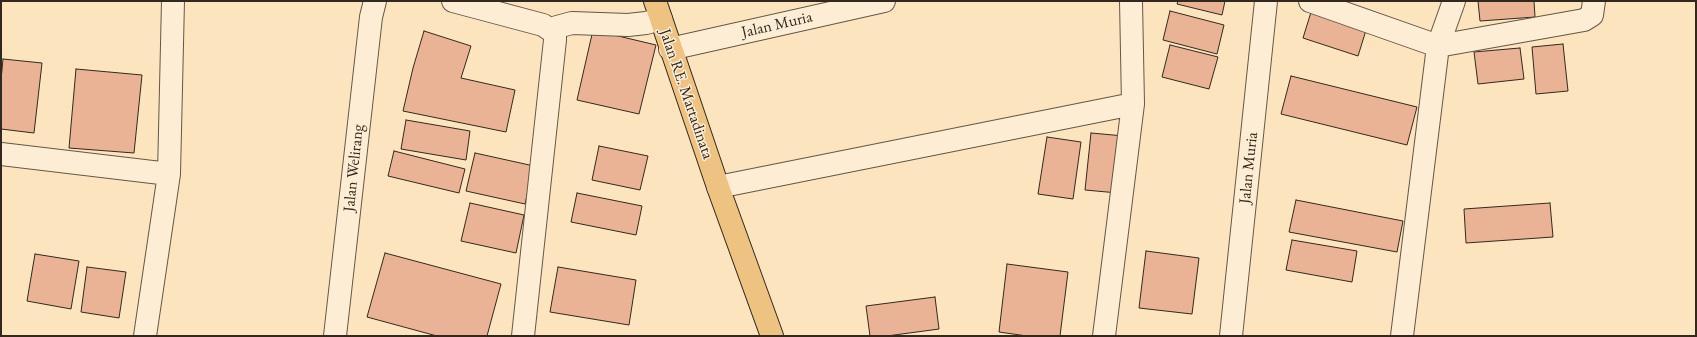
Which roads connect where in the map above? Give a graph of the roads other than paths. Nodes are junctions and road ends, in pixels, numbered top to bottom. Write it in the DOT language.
graph roads {
  1 [pos="173,1"];
  2 [pos="375,1"];
  3 [pos="453,1"];
  4 [pos="884,1"];
  5 [pos="1131,1"];
  6 [pos="1266,1"];
  7 [pos="1310,1"];
  8 [pos="1454,1"];
  9 [pos="1594,1"];
  10 [pos="853,4"];
  11 [pos="658,10"];
  12 [pos="552,31"];
  13 [pos="1438,46"];
  14 [pos="670,49"];
  15 [pos="1133,104"];
  16 [pos="1,154"];
  17 [pos="169,174"];
  18 [pos="718,187"];
  19 [pos="145,336"];
  20 [pos="335,336"];
  21 [pos="523,336"];
  22 [pos="772,336"];
  23 [pos="1104,336"];
  24 [pos="1232,336"];
  25 [pos="1402,336"];
  1 -- 17 [label="street"];
  2 -- 20 [label="street, Jalan Welirang"];
  3 -- 12 [label="street"];
  4 -- 10 [label="street, Jalan Muria"];
  5 -- 15 [label="street"];
  6 -- 24 [label="street, Jalan Muria"];
  7 -- 13 [label="street"];
  8 -- 13 [label="street"];
  9 -- 13 [label="street"];
  10 -- 14 [label="street, Jalan Muria"];
  11 -- 12 [label="street"];
  11 -- 14 [label="main road, Jalan RE. Martadinata"];
  12 -- 21 [label="street"];
  13 -- 25 [label="street"];
  14 -- 18 [label="main road, Jalan RE. Martadinata"];
  15 -- 18 [label="street"];
  15 -- 23 [label="street"];
  16 -- 17 [label="street"];
  17 -- 19 [label="street"];
  18 -- 22 [label="main road, Jalan RE. Martadinata"];
}
